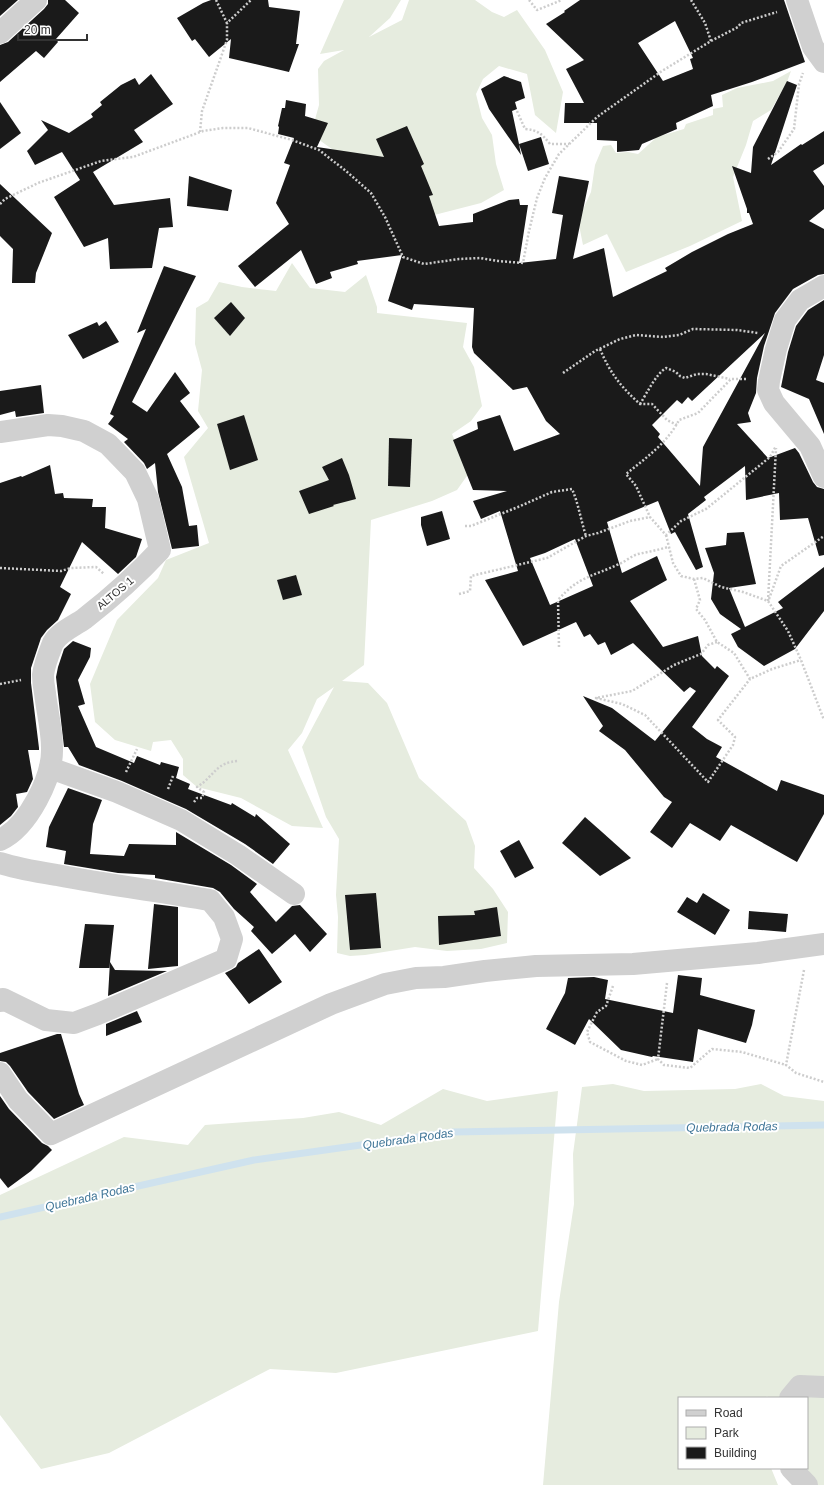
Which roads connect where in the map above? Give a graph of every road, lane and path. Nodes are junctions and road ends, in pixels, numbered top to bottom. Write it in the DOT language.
graph roads {
  1 [pos="36,0"];
  2 [pos="216,0"];
  3 [pos="251,0"];
  4 [pos="529,0"];
  5 [pos="562,0"];
  6 [pos="691,0"];
  7 [pos="798,2"];
  8 [pos="227,23"];
  9 [pos="0,33"];
  10 [pos="711,41"];
  11 [pos="821,58"];
  12 [pos="517,111"];
  13 [pos="200,132"];
  14 [pos="570,144"];
  15 [pos="768,159"];
  16 [pos="0,204"];
  17 [pos="824,286"];
  18 [pos="781,335"];
  19 [pos="600,349"];
  20 [pos="563,373"];
  21 [pos="731,379"];
  22 [pos="768,381"];
  23 [pos="640,404"];
  24 [pos="676,425"];
  25 [pos="0,432"];
  26 [pos="776,438"];
  27 [pos="776,446"];
  28 [pos="824,477"];
  29 [pos="650,517"];
  30 [pos="465,526"];
  31 [pos="666,535"];
  32 [pos="586,536"];
  33 [pos="824,536"];
  34 [pos="668,547"];
  35 [pos="0,568"];
  36 [pos="694,579"];
  37 [pos="121,588"];
  38 [pos="459,594"];
  39 [pos="768,601"];
  40 [pos="717,642"];
  41 [pos="559,647"];
  42 [pos="801,660"];
  43 [pos="750,679"];
  44 [pos="824,720"];
  45 [pos="239,761"];
  46 [pos="50,768"];
  47 [pos="199,808"];
  48 [pos="0,840"];
  49 [pos="0,863"];
  50 [pos="294,894"];
  51 [pos="816,945"];
  52 [pos="669,961"];
  53 [pos="618,965"];
  54 [pos="0,1001"];
  55 [pos="658,1059"];
  56 [pos="786,1065"];
  57 [pos="0,1073"];
  58 [pos="824,1082"];
  59 [pos="824,1387"];
  60 [pos="791,1397"];
  61 [pos="792,1469"];
  62 [pos="807,1485"];
  1 -- 9 [label="street"];
  2 -- 8 [label="path"];
  3 -- 8 [label="path"];
  4 -- 5 [label="path"];
  6 -- 10 [label="path"];
  7 -- 10 [label="path"];
  7 -- 11 [label="street"];
  8 -- 13 [label="path"];
  10 -- 14 [label="path"];
  11 -- 15 [label="path"];
  12 -- 14 [label="path"];
  13 -- 14 [label="path"];
  13 -- 16 [label="path"];
  17 -- 18 [label="street"];
  18 -- 19 [label="path"];
  18 -- 22 [label="street"];
  19 -- 20 [label="path"];
  19 -- 23 [label="path"];
  21 -- 22 [label="path"];
  21 -- 23 [label="path"];
  21 -- 24 [label="path"];
  22 -- 28 [label="street"];
  23 -- 24 [label="path"];
  24 -- 29 [label="path"];
  25 -- 37 [label="street, ALTOS 1"];
  26 -- 27 [label="path"];
  27 -- 31 [label="path"];
  27 -- 39 [label="path"];
  29 -- 31 [label="path"];
  29 -- 32 [label="path"];
  30 -- 32 [label="path"];
  31 -- 34 [label="path"];
  32 -- 38 [label="path"];
  33 -- 39 [label="path"];
  34 -- 36 [label="path"];
  34 -- 41 [label="path"];
  35 -- 37 [label="path"];
  36 -- 39 [label="path"];
  36 -- 40 [label="path"];
  37 -- 46 [label="street, ALTOS 1"];
  39 -- 42 [label="path"];
  40 -- 43 [label="path"];
  40 -- 43 [label="path"];
  42 -- 43 [label="path"];
  42 -- 44 [label="path"];
  45 -- 47 [label="path"];
  46 -- 48 [label="street, ALTOS 1"];
  46 -- 50 [label="street"];
  49 -- 54 [label="street"];
  51 -- 52 [label="street"];
  51 -- 56 [label="path"];
  52 -- 53 [label="street"];
  52 -- 55 [label="path"];
  53 -- 55 [label="path"];
  53 -- 57 [label="street"];
  55 -- 56 [label="path"];
  56 -- 58 [label="path"];
  59 -- 60 [label="street"];
  61 -- 62 [label="street"];
}
